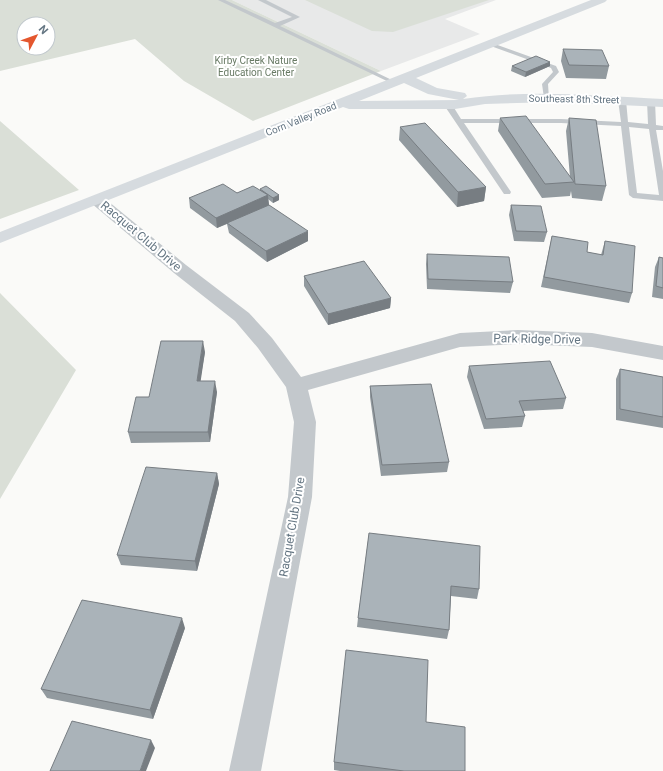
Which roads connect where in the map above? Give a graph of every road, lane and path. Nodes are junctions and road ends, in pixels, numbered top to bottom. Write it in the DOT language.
graph roads {
  1 [pos="221,0"];
  2 [pos="261,0"];
  3 [pos="601,0"];
  4 [pos="274,26"];
  5 [pos="490,44"];
  6 [pos="399,80"];
  7 [pos="547,98"];
  8 [pos="485,100"];
  9 [pos="622,100"];
  10 [pos="657,102"];
  11 [pos="337,104"];
  12 [pos="448,105"];
  13 [pos="459,121"];
  14 [pos="625,124"];
  15 [pos="652,126"];
  16 [pos="663,128"];
  17 [pos="507,192"];
  18 [pos="663,197"];
  19 [pos="97,200"];
  20 [pos="0,238"];
  21 [pos="663,353"];
  22 [pos="296,386"];
  23 [pos="245,771"];
  1 -- 4 [label="lane"];
  2 -- 4 [label="lane"];
  3 -- 5 [label="main road, Corn Valley Road"];
  4 -- 6 [label="lane"];
  5 -- 6 [label="main road, Corn Valley Road"];
  5 -- 7 [label="lane"];
  6 -- 8 [label="main road, Southeast 8th Street"];
  6 -- 11 [label="main road, Corn Valley Road"];
  7 -- 8 [label="main road, Southeast 8th Street"];
  7 -- 9 [label="main road, Southeast 8th Street"];
  8 -- 12 [label="main road, Southeast 8th Street"];
  9 -- 10 [label="main road, Southeast 8th Street"];
  9 -- 14 [label="lane"];
  10 -- 15 [label="lane"];
  11 -- 12 [label="main road, Southeast 8th Street"];
  11 -- 19 [label="main road, Corn Valley Road"];
  12 -- 13 [label="lane"];
  13 -- 14 [label="lane"];
  13 -- 17 [label="lane"];
  14 -- 15 [label="lane"];
  14 -- 18 [label="lane"];
  15 -- 16 [label="lane"];
  15 -- 18 [label="lane"];
  19 -- 20 [label="main road, Corn Valley Road"];
  19 -- 22 [label="street, Racquet Club Drive"];
  21 -- 22 [label="street, Park Ridge Drive"];
  22 -- 23 [label="street, Racquet Club Drive"];
}
